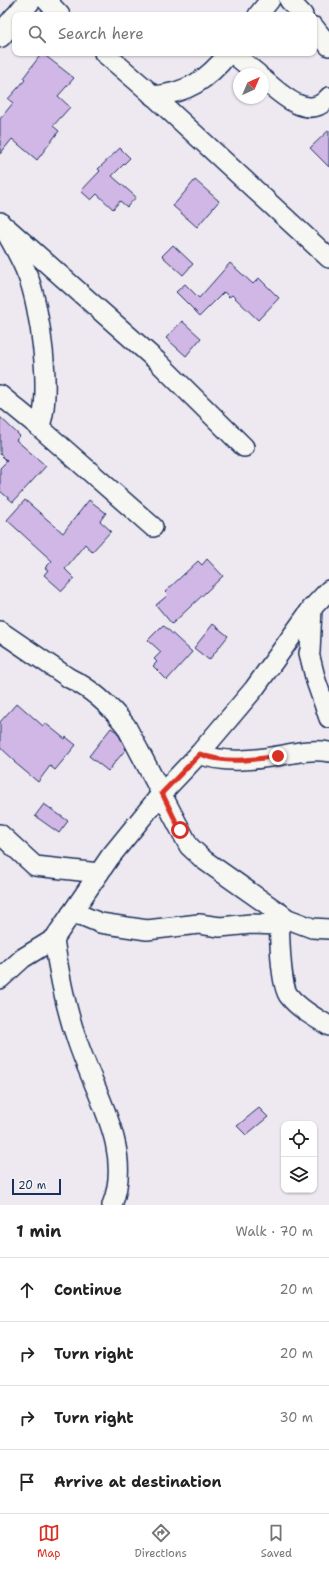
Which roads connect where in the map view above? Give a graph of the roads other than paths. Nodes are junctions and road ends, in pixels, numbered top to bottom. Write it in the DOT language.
graph roads {
  1 [pos="30,0"];
  2 [pos="46,0"];
  3 [pos="270,0"];
  4 [pos="289,0"];
  5 [pos="20,12"];
  6 [pos="57,12"];
  7 [pos="260,12"];
  8 [pos="300,12"];
  9 [pos="12,22"];
  10 [pos="317,31"];
  11 [pos="0,36"];
  12 [pos="329,46"];
  13 [pos="107,56"];
  14 [pos="228,56"];
  15 [pos="235,56"];
  16 [pos="250,68"];
  17 [pos="269,83"];
  18 [pos="153,96"];
  19 [pos="329,97"];
  20 [pos="0,222"];
  21 [pos="329,258"];
  22 [pos="0,395"];
  23 [pos="40,428"];
  24 [pos="244,447"];
  25 [pos="153,526"];
  26 [pos="329,590"];
  27 [pos="312,608"];
  28 [pos="0,631"];
  29 [pos="321,668"];
  30 [pos="327,706"];
  31 [pos="329,752"];
  32 [pos="200,754"];
  33 [pos="162,793"];
  34 [pos="0,834"];
  35 [pos="99,873"];
  36 [pos="71,914"];
  37 [pos="280,919"];
  38 [pos="329,929"];
  39 [pos="54,940"];
  40 [pos="0,979"];
  41 [pos="329,1026"];
  42 [pos="112,1205"];
  1 -- 5 [label="main road"];
  2 -- 6 [label="street"];
  3 -- 7 [label="street"];
  4 -- 8 [label="street"];
  9 -- 11 [label="main road"];
  10 -- 12 [label="street"];
  13 -- 18 [label="street"];
  14 -- 18 [label="street"];
  15 -- 16 [label="street"];
  17 -- 19 [label="street"];
  18 -- 21 [label="street"];
  20 -- 23 [label="street"];
  20 -- 24 [label="street"];
  22 -- 23 [label="street"];
  23 -- 25 [label="street"];
  26 -- 27 [label="street"];
  27 -- 29 [label="street"];
  27 -- 32 [label="street"];
  28 -- 33 [label="street"];
  29 -- 30 [label="street"];
  31 -- 32 [label="street"];
  32 -- 33 [label="street"];
  33 -- 35 [label="street"];
  33 -- 37 [label="street"];
  34 -- 35 [label="street"];
  35 -- 36 [label="street"];
  36 -- 37 [label="street"];
  36 -- 39 [label="street"];
  37 -- 38 [label="street"];
  37 -- 41 [label="street"];
  39 -- 40 [label="street"];
  39 -- 42 [label="street"];
}
